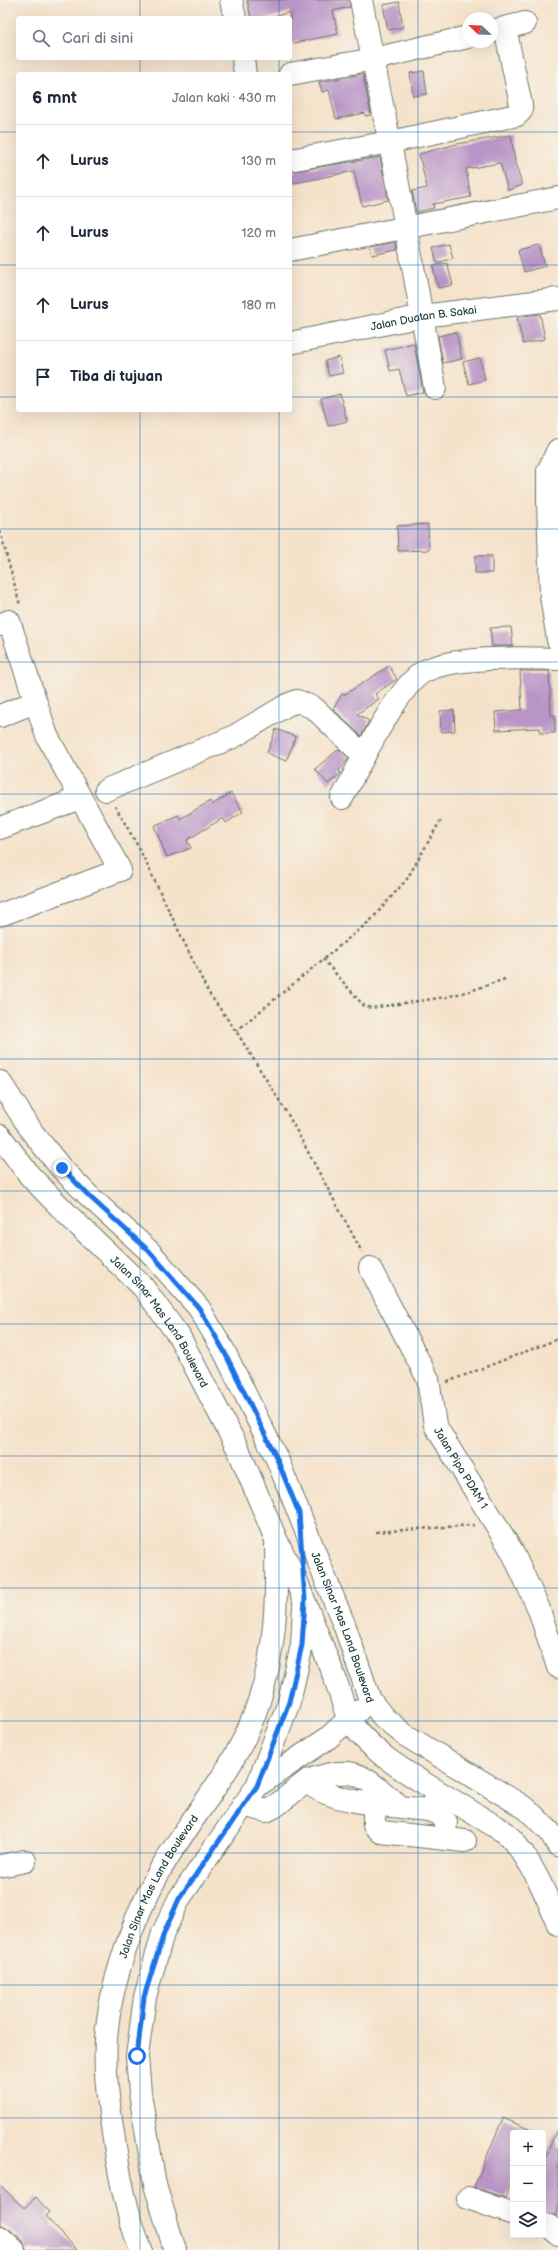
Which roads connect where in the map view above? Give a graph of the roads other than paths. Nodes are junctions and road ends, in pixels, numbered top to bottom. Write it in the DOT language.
graph roads {
  1 [pos="231,0"];
  2 [pos="361,0"];
  3 [pos="235,16"];
  4 [pos="508,28"];
  5 [pos="462,38"];
  6 [pos="374,59"];
  7 [pos="243,60"];
  8 [pos="244,72"];
  9 [pos="292,74"];
  10 [pos="390,142"];
  11 [pos="292,160"];
  12 [pos="558,198"];
  13 [pos="406,226"];
  14 [pos="292,250"];
  15 [pos="558,299"];
  16 [pos="424,316"];
  17 [pos="292,343"];
  18 [pos="435,388"];
  19 [pos="558,450"];
  20 [pos="0,625"];
  21 [pos="558,640"];
  22 [pos="558,659"];
  23 [pos="35,702"];
  24 [pos="0,716"];
  25 [pos="364,756"];
  26 [pos="106,790"];
  27 [pos="80,798"];
  28 [pos="342,798"];
  29 [pos="0,828"];
  30 [pos="0,915"];
  31 [pos="0,1082"];
  32 [pos="0,1136"];
  33 [pos="370,1268"];
  34 [pos="299,1513"];
  35 [pos="276,1537"];
  36 [pos="305,1600"];
  37 [pos="558,1667"];
  38 [pos="370,1700"];
  39 [pos="259,1702"];
  40 [pos="286,1710"];
  41 [pos="348,1719"];
  42 [pos="307,1781"];
  43 [pos="257,1786"];
  44 [pos="434,1802"];
  45 [pos="374,1804"];
  46 [pos="243,1805"];
  47 [pos="401,1807"];
  48 [pos="527,1809"];
  49 [pos="506,1833"];
  50 [pos="558,1845"];
  51 [pos="25,1861"];
  52 [pos="0,1866"];
  53 [pos="558,1924"];
  54 [pos="468,2198"];
  55 [pos="510,2213"];
  56 [pos="546,2225"];
  57 [pos="558,2234"];
  58 [pos="0,2237"];
  59 [pos="167,2247"];
  60 [pos="14,2250"];
  61 [pos="141,2250"];
  1 -- 3 [label="street"];
  2 -- 6 [label="street"];
  4 -- 10 [label="street"];
  5 -- 6 [label="street"];
  6 -- 9 [label="street"];
  6 -- 10 [label="street"];
  7 -- 8 [label="street"];
  10 -- 11 [label="street"];
  10 -- 13 [label="street"];
  12 -- 13 [label="street"];
  13 -- 14 [label="street"];
  13 -- 16 [label="street"];
  15 -- 16 [label="street, Jalan Duatan B. Sakai"];
  16 -- 17 [label="street, Jalan Duatan B. Sakai"];
  16 -- 18 [label="street"];
  19 -- 21 [label="street"];
  20 -- 23 [label="street"];
  22 -- 25 [label="street"];
  23 -- 24 [label="street"];
  23 -- 27 [label="street"];
  25 -- 26 [label="street"];
  25 -- 28 [label="street"];
  27 -- 29 [label="street"];
  27 -- 30 [label="street"];
  31 -- 34 [label="street, Jalan Sinar Mas Land Boulevard"];
  32 -- 35 [label="street, Jalan Sinar Mas Land Boulevard"];
  33 -- 37 [label="street, Jalan Pipa PDAM 1"];
  34 -- 36 [label="street"];
  34 -- 38 [label="street, Jalan Sinar Mas Land Boulevard"];
  35 -- 36 [label="street, Jalan Sinar Mas Land Boulevard"];
  35 -- 39 [label="street, Jalan Sinar Mas Land Boulevard"];
  36 -- 40 [label="street"];
  36 -- 41 [label="street, Jalan Sinar Mas Land Boulevard"];
  38 -- 41 [label="street"];
  38 -- 48 [label="street, Jalan Sinar Mas Land Boulevard"];
  39 -- 40 [label="street"];
  39 -- 61 [label="street, Jalan Sinar Mas Land Boulevard"];
  40 -- 43 [label="street"];
  41 -- 43 [label="street, Jalan Sinar Mas Land Boulevard"];
  41 -- 44 [label="street, Jalan Sinar Mas Land Boulevard"];
  42 -- 45 [label="street"];
  42 -- 46 [label="street"];
  42 -- 47 [label="street"];
  43 -- 46 [label="street, Jalan Sinar Mas Land Boulevard"];
  44 -- 45 [label="street"];
  44 -- 47 [label="street"];
  44 -- 49 [label="street, Jalan Sinar Mas Land Boulevard"];
  45 -- 47 [label="street"];
  46 -- 59 [label="street, Jalan Sinar Mas Land Boulevard"];
  48 -- 49 [label="street"];
  48 -- 50 [label="street, Jalan Sinar Mas Land Boulevard"];
  49 -- 53 [label="street, Jalan Sinar Mas Land Boulevard"];
  51 -- 52 [label="street"];
  54 -- 55 [label="street"];
  56 -- 57 [label="street"];
  58 -- 60 [label="street"];
}
